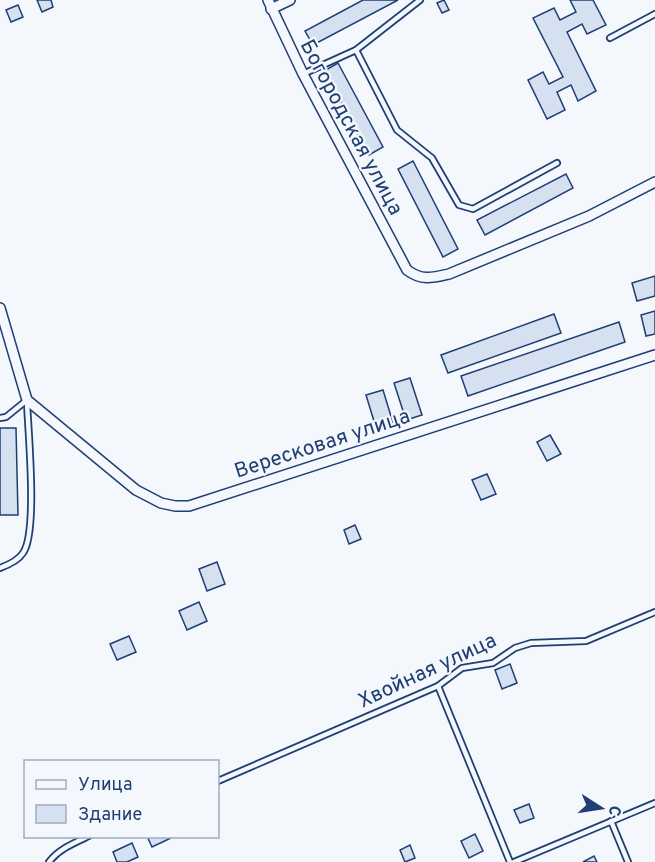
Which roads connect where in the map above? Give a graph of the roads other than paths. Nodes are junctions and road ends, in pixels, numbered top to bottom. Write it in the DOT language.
graph roads {
  1 [pos="290,0"];
  2 [pos="420,0"];
  3 [pos="270,4"];
  4 [pos="655,14"];
  5 [pos="610,38"];
  6 [pos="356,50"];
  7 [pos="303,74"];
  8 [pos="557,164"];
  9 [pos="655,182"];
  10 [pos="0,308"];
  11 [pos="1,323"];
  12 [pos="655,355"];
  13 [pos="27,400"];
  14 [pos="0,418"];
  15 [pos="0,568"];
  16 [pos="655,612"];
  17 [pos="438,686"];
  18 [pos="219,781"];
  19 [pos="655,803"];
  20 [pos="611,821"];
  21 [pos="86,838"];
  22 [pos="49,862"];
  23 [pos="512,862"];
  24 [pos="628,862"];
  1 -- 3 [label="street"];
  2 -- 6 [label="lane"];
  3 -- 7 [label="street, Богородская улица"];
  4 -- 5 [label="lane"];
  6 -- 7 [label="lane"];
  6 -- 8 [label="lane"];
  7 -- 9 [label="street, Богородская улица"];
  10 -- 11 [label="street"];
  11 -- 13 [label="street"];
  12 -- 13 [label="street, Вересковая улица"];
  13 -- 14 [label="lane"];
  13 -- 15 [label="lane"];
  16 -- 17 [label="lane, Хвойная улица"];
  17 -- 18 [label="lane, Хвойная улица"];
  17 -- 23 [label="lane"];
  19 -- 20 [label="lane"];
  20 -- 23 [label="lane"];
  20 -- 24 [label="lane"];
  21 -- 22 [label="lane"];
}
